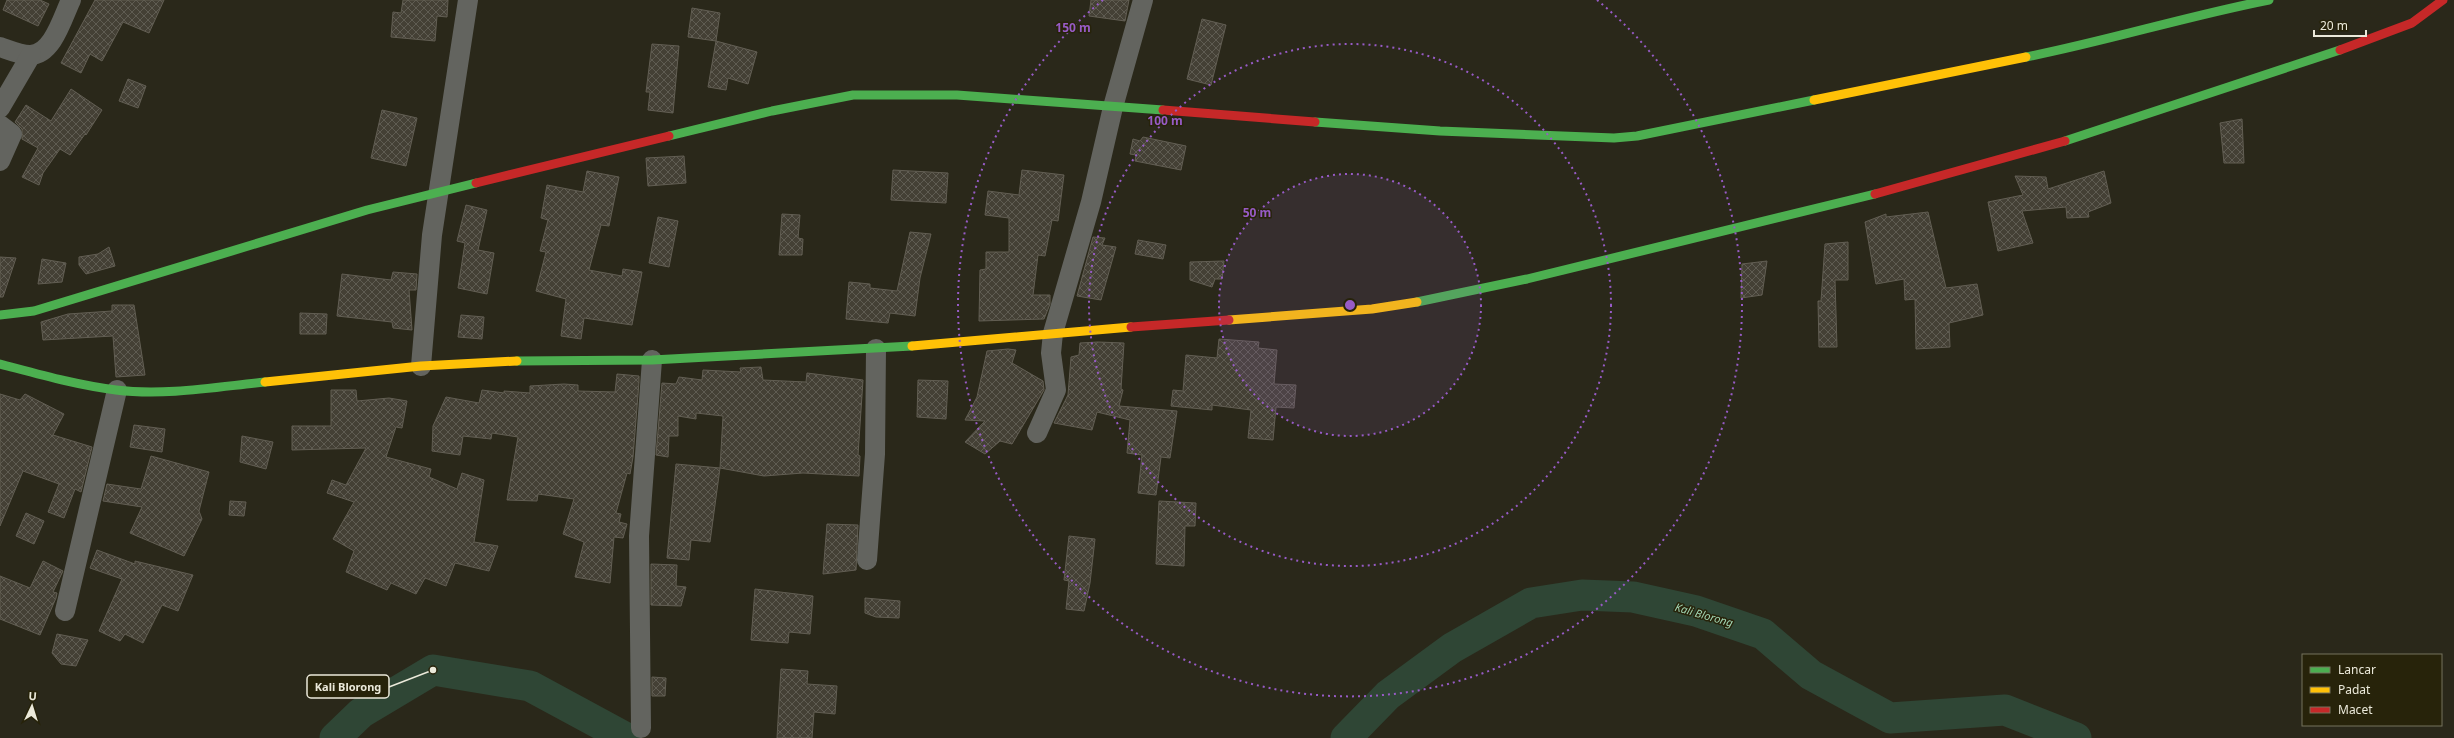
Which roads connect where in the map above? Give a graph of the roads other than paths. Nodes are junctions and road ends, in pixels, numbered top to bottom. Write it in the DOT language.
graph roads {
  1 [pos="71,0"];
  2 [pos="468,0"];
  3 [pos="1144,0"];
  4 [pos="2269,0"];
  5 [pos="2443,0"];
  6 [pos="0,47"];
  7 [pos="31,55"];
  8 [pos="1113,107"];
  9 [pos="0,108"];
  10 [pos="0,125"];
  11 [pos="0,161"];
  12 [pos="439,191"];
  13 [pos="0,316"];
  14 [pos="1053,333"];
  15 [pos="876,349"];
  16 [pos="652,360"];
  17 [pos="0,364"];
  18 [pos="421,366"];
  19 [pos="117,390"];
  20 [pos="1037,433"];
  21 [pos="867,560"];
  22 [pos="65,611"];
  23 [pos="641,728"];
  1 -- 7 [label="street"];
  2 -- 12 [label="street"];
  3 -- 8 [label="street"];
  4 -- 8 [label="street"];
  5 -- 14 [label="street"];
  6 -- 7 [label="street"];
  7 -- 9 [label="street"];
  8 -- 12 [label="street"];
  8 -- 14 [label="street"];
  10 -- 11 [label="street"];
  12 -- 13 [label="street"];
  12 -- 18 [label="street"];
  14 -- 15 [label="street"];
  14 -- 20 [label="street"];
  15 -- 16 [label="street"];
  15 -- 21 [label="street"];
  16 -- 18 [label="street"];
  16 -- 23 [label="street"];
  17 -- 19 [label="street"];
  18 -- 19 [label="street"];
  19 -- 22 [label="street"];
}
